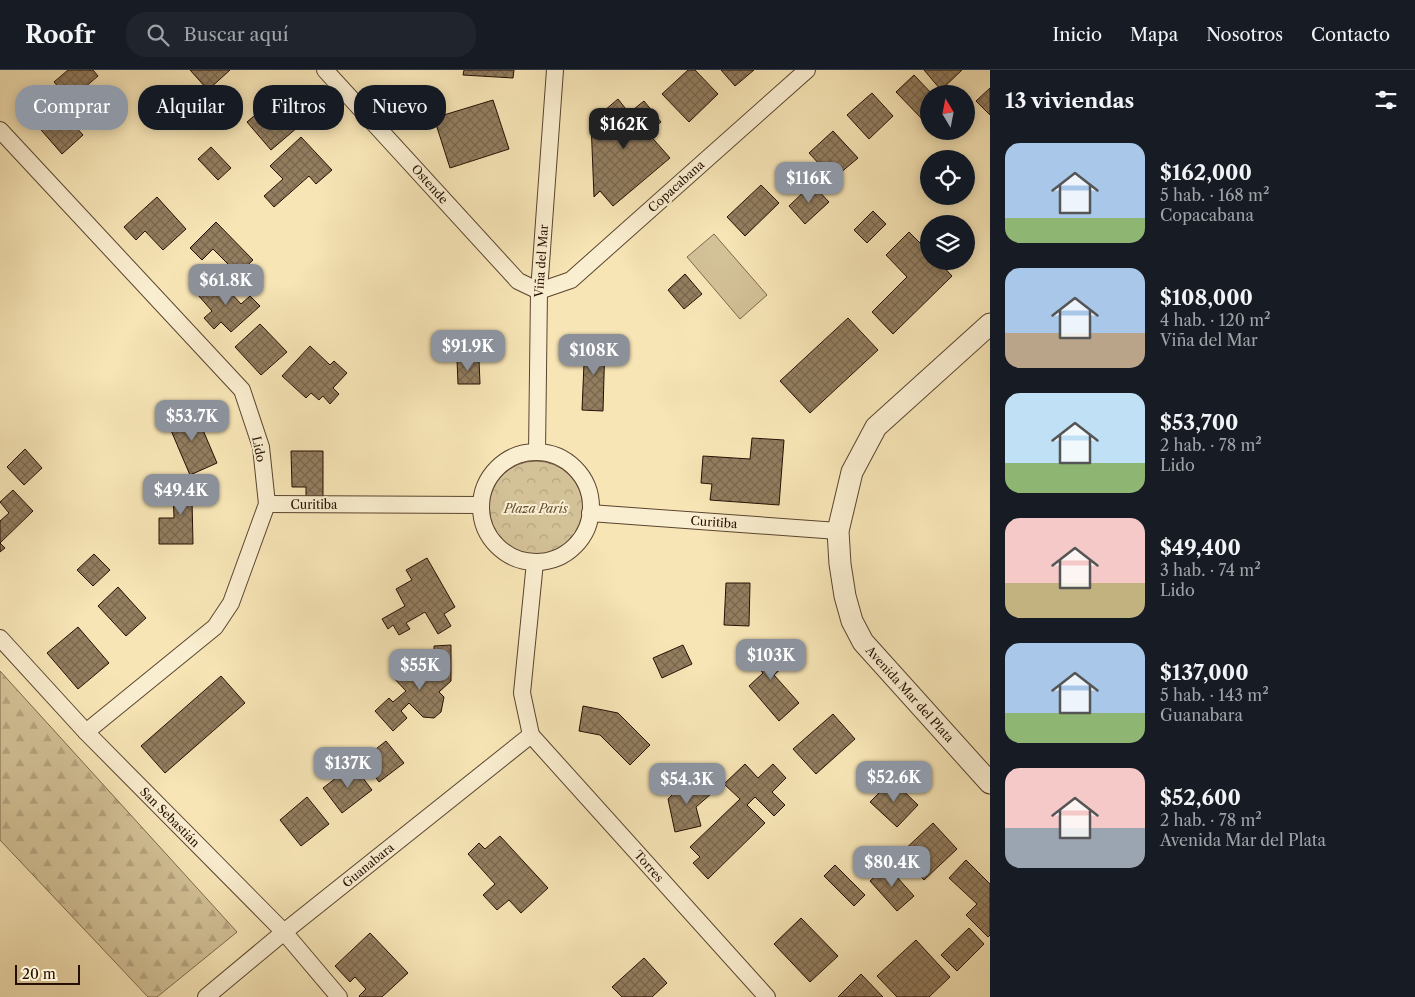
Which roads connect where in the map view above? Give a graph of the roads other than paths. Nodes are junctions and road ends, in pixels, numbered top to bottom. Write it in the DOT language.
graph roads {
  1 [pos="325,70"];
  2 [pos="555,70"];
  3 [pos="807,70"];
  4 [pos="0,130"];
  5 [pos="539,291"];
  6 [pos="990,324"];
  7 [pos="537,452"];
  8 [pos="267,504"];
  9 [pos="481,505"];
  10 [pos="590,513"];
  11 [pos="838,531"];
  12 [pos="535,562"];
  13 [pos="0,638"];
  14 [pos="86,732"];
  15 [pos="531,735"];
  16 [pos="990,783"];
  17 [pos="284,932"];
  18 [pos="206,997"];
  19 [pos="339,997"];
  20 [pos="767,997"];
  1 -- 5 [label="street, Ostende"];
  2 -- 5 [label="street, Viña del Mar"];
  3 -- 5 [label="street, Copacabana"];
  4 -- 8 [label="street, Lido"];
  5 -- 7 [label="street, Viña del Mar"];
  6 -- 11 [label="street, Avenida Mar del Plata"];
  7 -- 9 [label="street"];
  7 -- 10 [label="street"];
  8 -- 9 [label="street, Curitiba"];
  8 -- 14 [label="street, Lido"];
  9 -- 12 [label="street"];
  10 -- 11 [label="street, Curitiba"];
  10 -- 12 [label="street"];
  11 -- 16 [label="street, Avenida Mar del Plata"];
  12 -- 15 [label="street"];
  13 -- 14 [label="street, San Sebastián"];
  14 -- 17 [label="street, San Sebastián"];
  15 -- 17 [label="street, Guanabara"];
  15 -- 20 [label="street, Torres"];
  17 -- 18 [label="street, Guanabara"];
  17 -- 19 [label="street, San Sebastián"];
}
